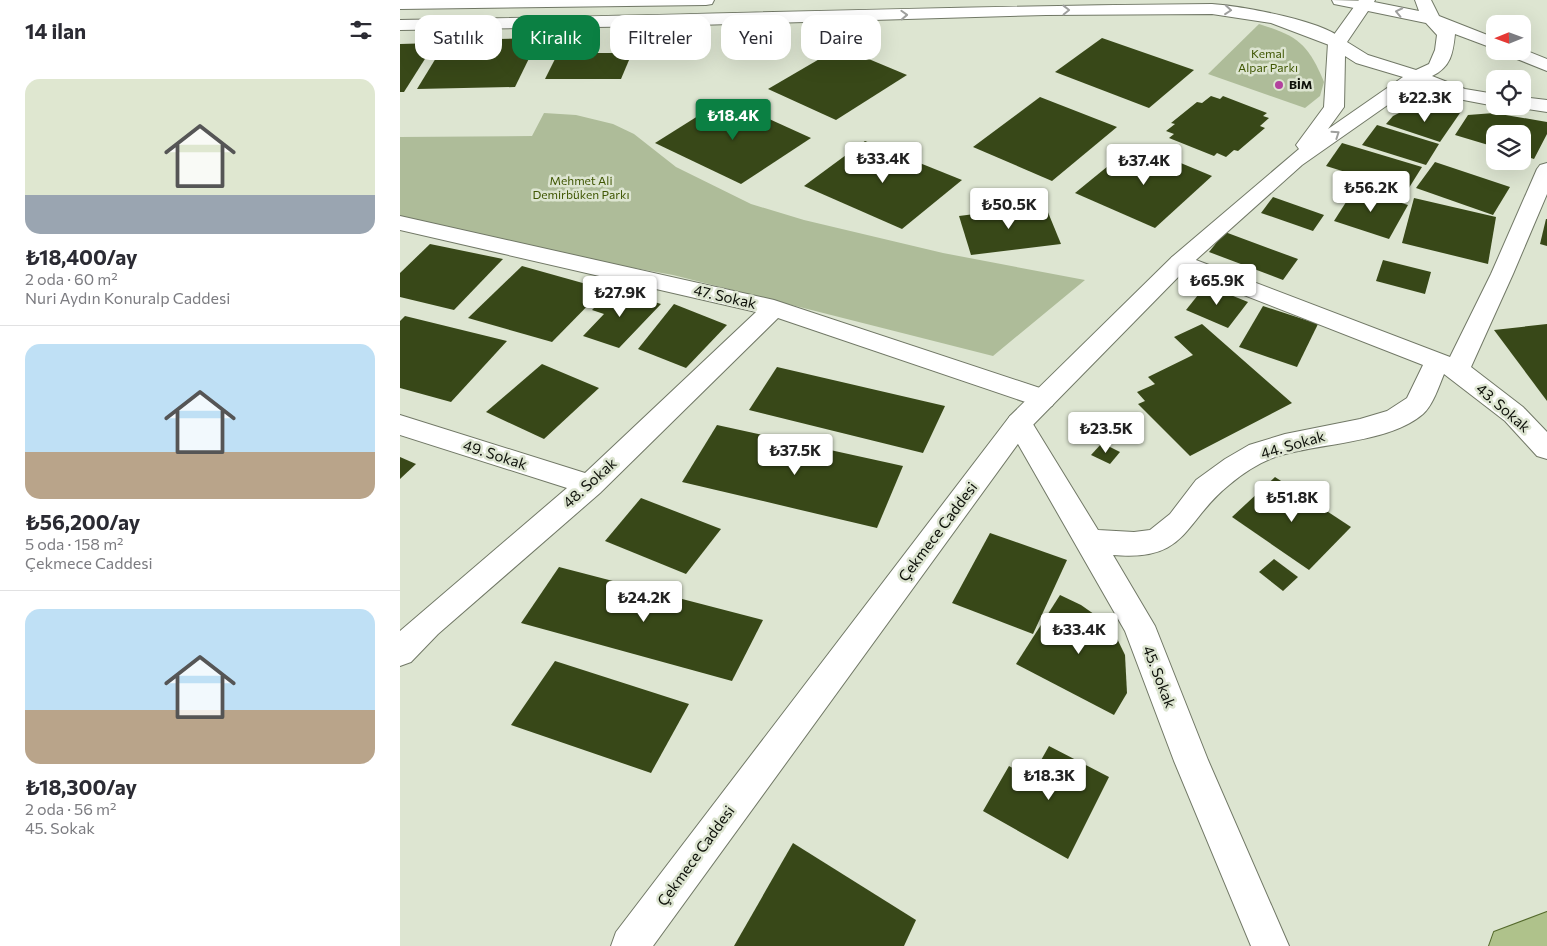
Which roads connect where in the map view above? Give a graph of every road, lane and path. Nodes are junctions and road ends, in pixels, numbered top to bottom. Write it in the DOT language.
graph roads {
  1 [pos="677,0"];
  2 [pos="706,0"];
  3 [pos="1340,0"];
  4 [pos="1423,0"];
  5 [pos="1365,2"];
  6 [pos="400,4"];
  7 [pos="1431,19"];
  8 [pos="400,25"];
  9 [pos="1486,40"];
  10 [pos="1337,43"];
  11 [pos="1531,59"];
  12 [pos="1547,66"];
  13 [pos="1417,76"];
  14 [pos="1486,98"];
  15 [pos="1531,104"];
  16 [pos="1547,106"];
  17 [pos="1295,161"];
  18 [pos="1547,169"];
  19 [pos="405,228"];
  20 [pos="1180,262"];
  21 [pos="774,308"];
  22 [pos="1447,365"];
  23 [pos="1043,399"];
  24 [pos="1019,423"];
  25 [pos="400,425"];
  26 [pos="1547,450"];
  27 [pos="590,485"];
  28 [pos="1088,541"];
  29 [pos="400,652"];
  30 [pos="1547,930"];
  31 [pos="630,946"];
  32 [pos="1270,946"];
  33 [pos="1508,946"];
  1 -- 2 [label="street"];
  1 -- 6 [label="street"];
  3 -- 5 [label="street"];
  4 -- 7 [label="street"];
  7 -- 5 [label="street, one-way"];
  5 -- 10 [label="street"];
  7 -- 9 [label="street"];
  7 -- 13 [label="street, Çekmece Caddesi"];
  8 -- 10 [label="street, one-way"];
  10 -- 13 [label="street"];
  10 -- 17 [label="street, Çekmece Caddesi"];
  11 -- 12 [label="street"];
  13 -- 14 [label="street"];
  17 -- 13 [label="street, Çekmece Caddesi, one-way"];
  15 -- 16 [label="street"];
  17 -- 20 [label="street, Çekmece Caddesi"];
  18 -- 22 [label="street, 44. Sokak"];
  19 -- 21 [label="street, 47. Sokak"];
  20 -- 22 [label="street, 43. Sokak"];
  20 -- 23 [label="street, Çekmece Caddesi"];
  21 -- 23 [label="street, 47. Sokak"];
  21 -- 27 [label="street, 48. Sokak"];
  22 -- 26 [label="street, 43. Sokak"];
  22 -- 28 [label="street, 44. Sokak"];
  23 -- 24 [label="street, Çekmece Caddesi"];
  24 -- 28 [label="street, 45. Sokak"];
  24 -- 31 [label="street, Çekmece Caddesi"];
  25 -- 27 [label="street, 49. Sokak"];
  27 -- 29 [label="street, 48. Sokak"];
  28 -- 32 [label="street, 45. Sokak"];
  30 -- 33 [label="main road"];
}
